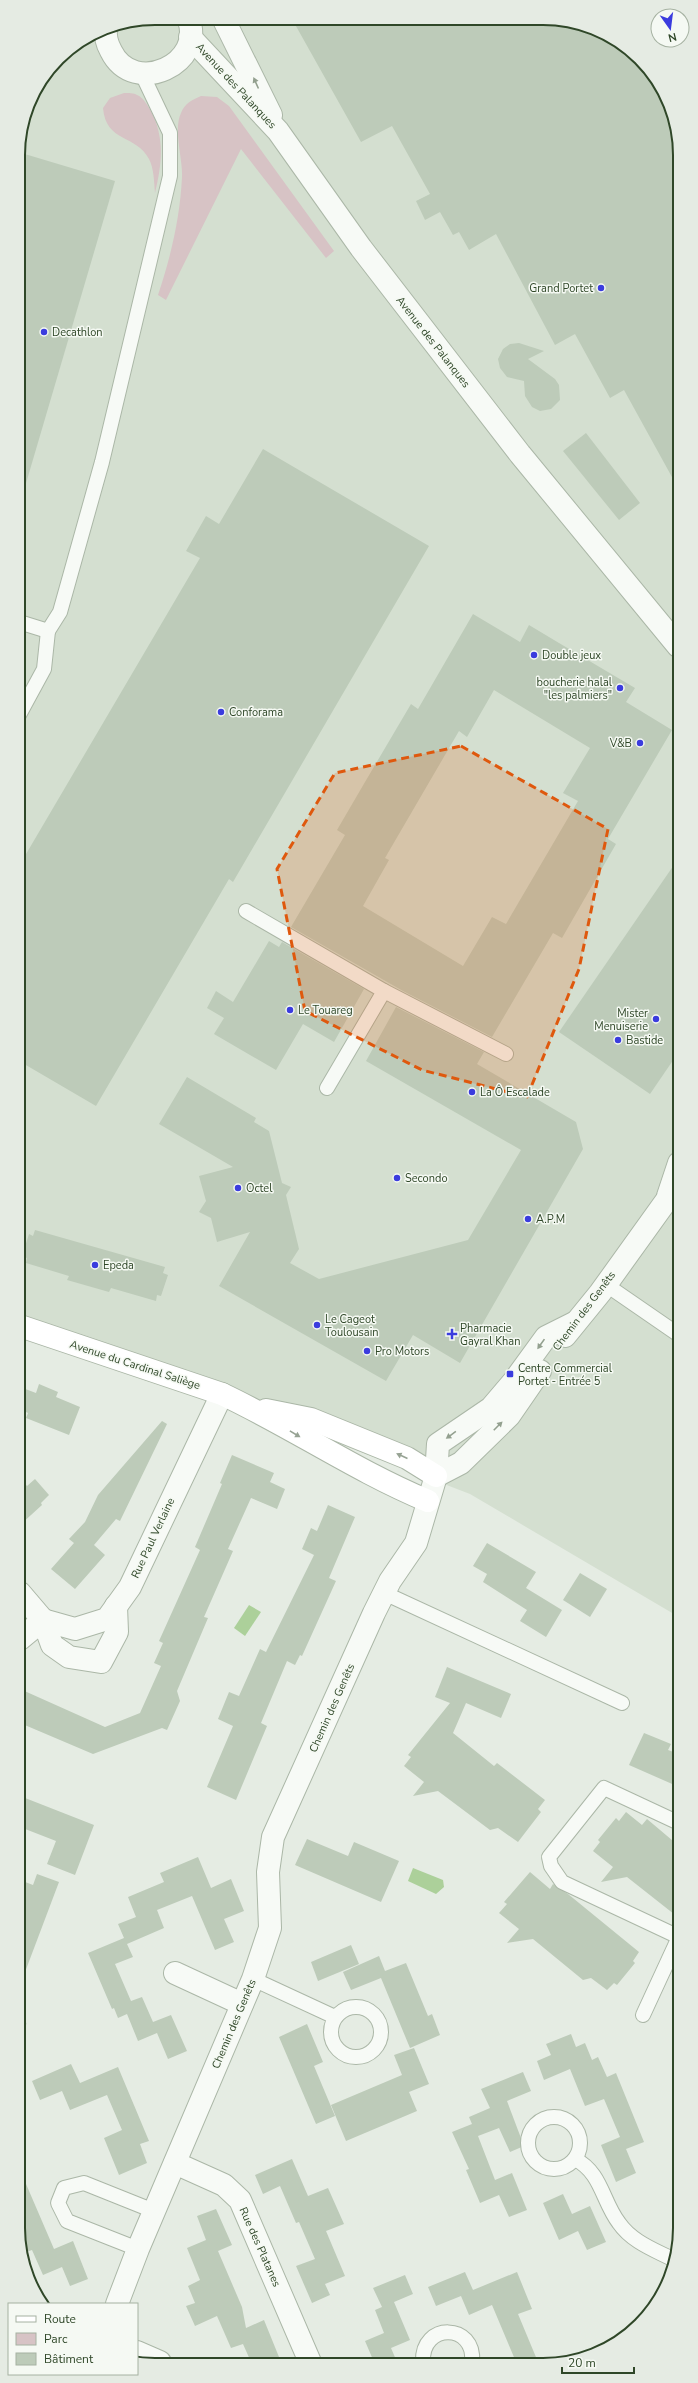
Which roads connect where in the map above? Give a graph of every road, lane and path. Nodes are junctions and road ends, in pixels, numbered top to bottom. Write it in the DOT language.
graph roads {
  1 [pos="227,25"];
  2 [pos="189,28"];
  3 [pos="106,34"];
  4 [pos="142,74"];
  5 [pos="278,131"];
  6 [pos="25,624"];
  7 [pos="48,631"];
  8 [pos="673,640"];
  9 [pos="25,704"];
  10 [pos="246,911"];
  11 [pos="384,991"];
  12 [pos="506,1054"];
  13 [pos="327,1088"];
  14 [pos="673,1190"];
  15 [pos="605,1284"];
  16 [pos="25,1328"];
  17 [pos="673,1331"];
  18 [pos="222,1394"];
  19 [pos="249,1407"];
  20 [pos="436,1476"];
  21 [pos="428,1501"];
  22 [pos="384,1593"];
  23 [pos="25,1599"];
  24 [pos="116,1606"];
  25 [pos="43,1620"];
  26 [pos="25,1635"];
  27 [pos="622,1703"];
  28 [pos="673,1820"];
  29 [pos="673,1934"];
  30 [pos="673,1950"];
  31 [pos="175,1973"];
  32 [pos="253,1979"];
  33 [pos="242,2004"];
  34 [pos="643,2015"];
  35 [pos="335,2017"];
  36 [pos="575,2160"];
  37 [pos="175,2163"];
  38 [pos="154,2211"];
  39 [pos="138,2249"];
  40 [pos="670,2258"];
  41 [pos="117,2303"];
  42 [pos="138,2352"];
  43 [pos="150,2358"];
  44 [pos="308,2358"];
  45 [pos="424,2358"];
  46 [pos="472,2358"];
  5 -- 1 [label="street, one-way"];
  2 -- 4 [label="street"];
  2 -- 5 [label="street, Avenue des Palanques"];
  3 -- 4 [label="street"];
  4 -- 7 [label="lane"];
  5 -- 8 [label="street, Avenue des Palanques"];
  6 -- 7 [label="lane"];
  7 -- 9 [label="lane"];
  10 -- 11 [label="lane"];
  11 -- 12 [label="lane"];
  11 -- 13 [label="lane"];
  14 -- 15 [label="street, Chemin des Genêts"];
  15 -- 17 [label="lane"];
  15 -- 20 [label="street, Chemin des Genêts"];
  16 -- 18 [label="main road, Avenue du Cardinal Saliège"];
  18 -- 19 [label="main road, Avenue du Cardinal Saliège"];
  18 -- 24 [label="street, Rue Paul Verlaine"];
  20 -- 19 [label="main road, one-way"];
  19 -- 21 [label="main road, one-way"];
  20 -- 21 [label="street, Chemin des Genêts"];
  21 -- 22 [label="street, Chemin des Genêts"];
  22 -- 27 [label="lane"];
  22 -- 32 [label="street, Chemin des Genêts"];
  23 -- 25 [label="street"];
  24 -- 25 [label="street, Rue Paul Verlaine"];
  24 -- 25 [label="street"];
  25 -- 26 [label="street"];
  28 -- 29 [label="lane"];
  30 -- 34 [label="lane"];
  31 -- 33 [label="street"];
  32 -- 33 [label="street, Chemin des Genêts"];
  32 -- 35 [label="lane"];
  33 -- 37 [label="street, Chemin des Genêts"];
  36 -- 40 [label="lane"];
  37 -- 38 [label="street, Chemin des Genêts"];
  37 -- 44 [label="street, Rue des Platanes"];
  38 -- 39 [label="street, Chemin des Genêts"];
  38 -- 39 [label="lane"];
  39 -- 41 [label="street, Chemin des Genêts"];
  42 -- 43 [label="street"];
  45 -- 46 [label="lane"];
}
